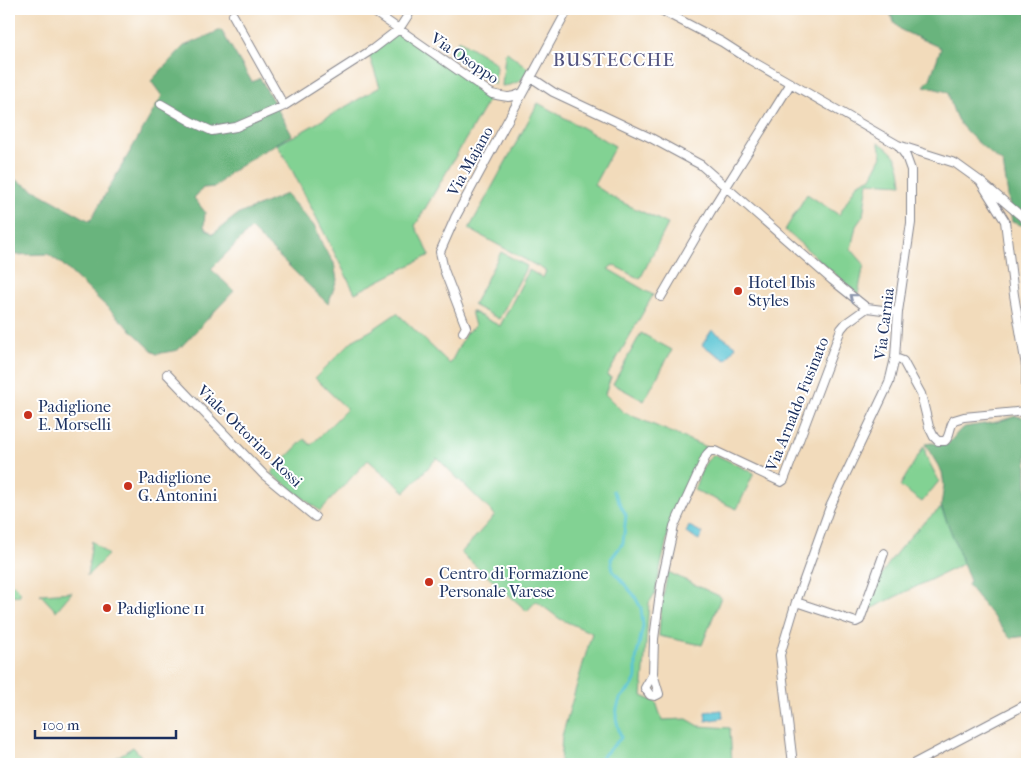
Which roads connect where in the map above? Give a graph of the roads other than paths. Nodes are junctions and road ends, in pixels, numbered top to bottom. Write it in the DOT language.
graph roads {
  1 [pos="370,9"];
  2 [pos="412,9"];
  3 [pos="568,9"];
  4 [pos="659,9"];
  5 [pos="233,15"];
  6 [pos="399,29"];
  7 [pos="532,78"];
  8 [pos="791,83"];
  9 [pos="524,92"];
  10 [pos="161,104"];
  11 [pos="284,106"];
  12 [pos="898,145"];
  13 [pos="980,181"];
  14 [pos="728,187"];
  15 [pos="1027,222"];
  16 [pos="661,297"];
  17 [pos="867,308"];
  18 [pos="898,312"];
  19 [pos="463,332"];
  20 [pos="895,358"];
  21 [pos="167,374"];
  22 [pos="315,517"];
  23 [pos="884,553"];
  24 [pos="796,602"];
  25 [pos="652,674"];
  26 [pos="1027,705"];
  27 [pos="793,764"];
  28 [pos="912,764"];
  1 -- 6 [label="street, Via Osoppo"];
  2 -- 6 [label="street"];
  3 -- 7 [label="street, Via Majano"];
  4 -- 8 [label="street"];
  5 -- 11 [label="street"];
  6 -- 9 [label="street, Via Osoppo"];
  6 -- 11 [label="street"];
  7 -- 9 [label="street, Via Majano"];
  7 -- 14 [label="street"];
  8 -- 12 [label="street"];
  8 -- 14 [label="street"];
  9 -- 19 [label="street, Via Majano"];
  10 -- 11 [label="street"];
  12 -- 13 [label="street"];
  12 -- 18 [label="street, Via Carnia"];
  13 -- 15 [label="street"];
  13 -- 20 [label="street"];
  14 -- 16 [label="street"];
  17 -- 14 [label="street, one-way"];
  17 -- 18 [label="street"];
  17 -- 25 [label="street, Via Arnaldo Fusinato"];
  18 -- 20 [label="street, Via Carnia"];
  20 -- 24 [label="street, Via Carnia"];
  21 -- 22 [label="street, Viale Ottorino Rossi"];
  23 -- 24 [label="street"];
  24 -- 27 [label="street, Via Carnia"];
  26 -- 28 [label="street"];
}
